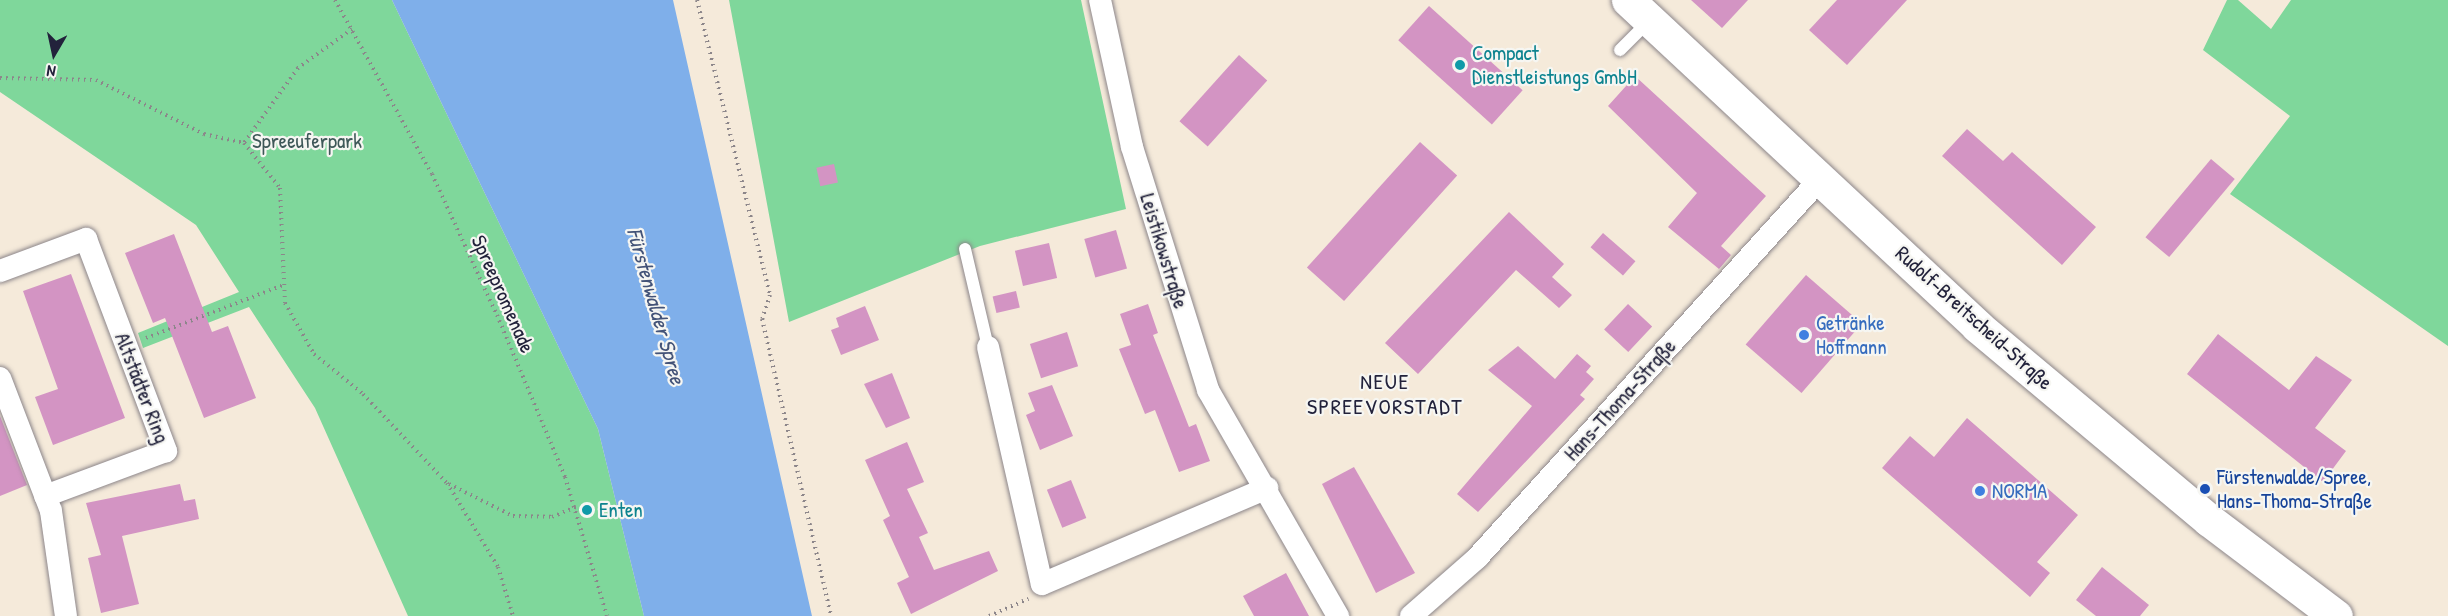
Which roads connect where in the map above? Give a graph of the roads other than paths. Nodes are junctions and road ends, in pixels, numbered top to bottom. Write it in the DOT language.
graph roads {
  1 [pos="1100,0"];
  2 [pos="1639,10"];
  3 [pos="1620,50"];
  4 [pos="1822,177"];
  5 [pos="965,249"];
  6 [pos="0,271"];
  7 [pos="988,347"];
  8 [pos="0,378"];
  9 [pos="1267,488"];
  10 [pos="45,496"];
  11 [pos="66,616"];
  12 [pos="1338,616"];
  13 [pos="1411,616"];
  14 [pos="2336,616"];
  1 -- 9 [label="street, Leistikowstraße"];
  2 -- 3 [label="lane"];
  2 -- 4 [label="main road, Rudolf-Breitscheid-Straße"];
  4 -- 13 [label="street, Hans-Thoma-Straße"];
  4 -- 14 [label="main road, Rudolf-Breitscheid-Straße"];
  5 -- 7 [label="lane"];
  6 -- 10 [label="street, Altstädter Ring"];
  7 -- 9 [label="street"];
  8 -- 10 [label="street"];
  9 -- 12 [label="street, Leistikowstraße"];
  10 -- 11 [label="street"];
}
